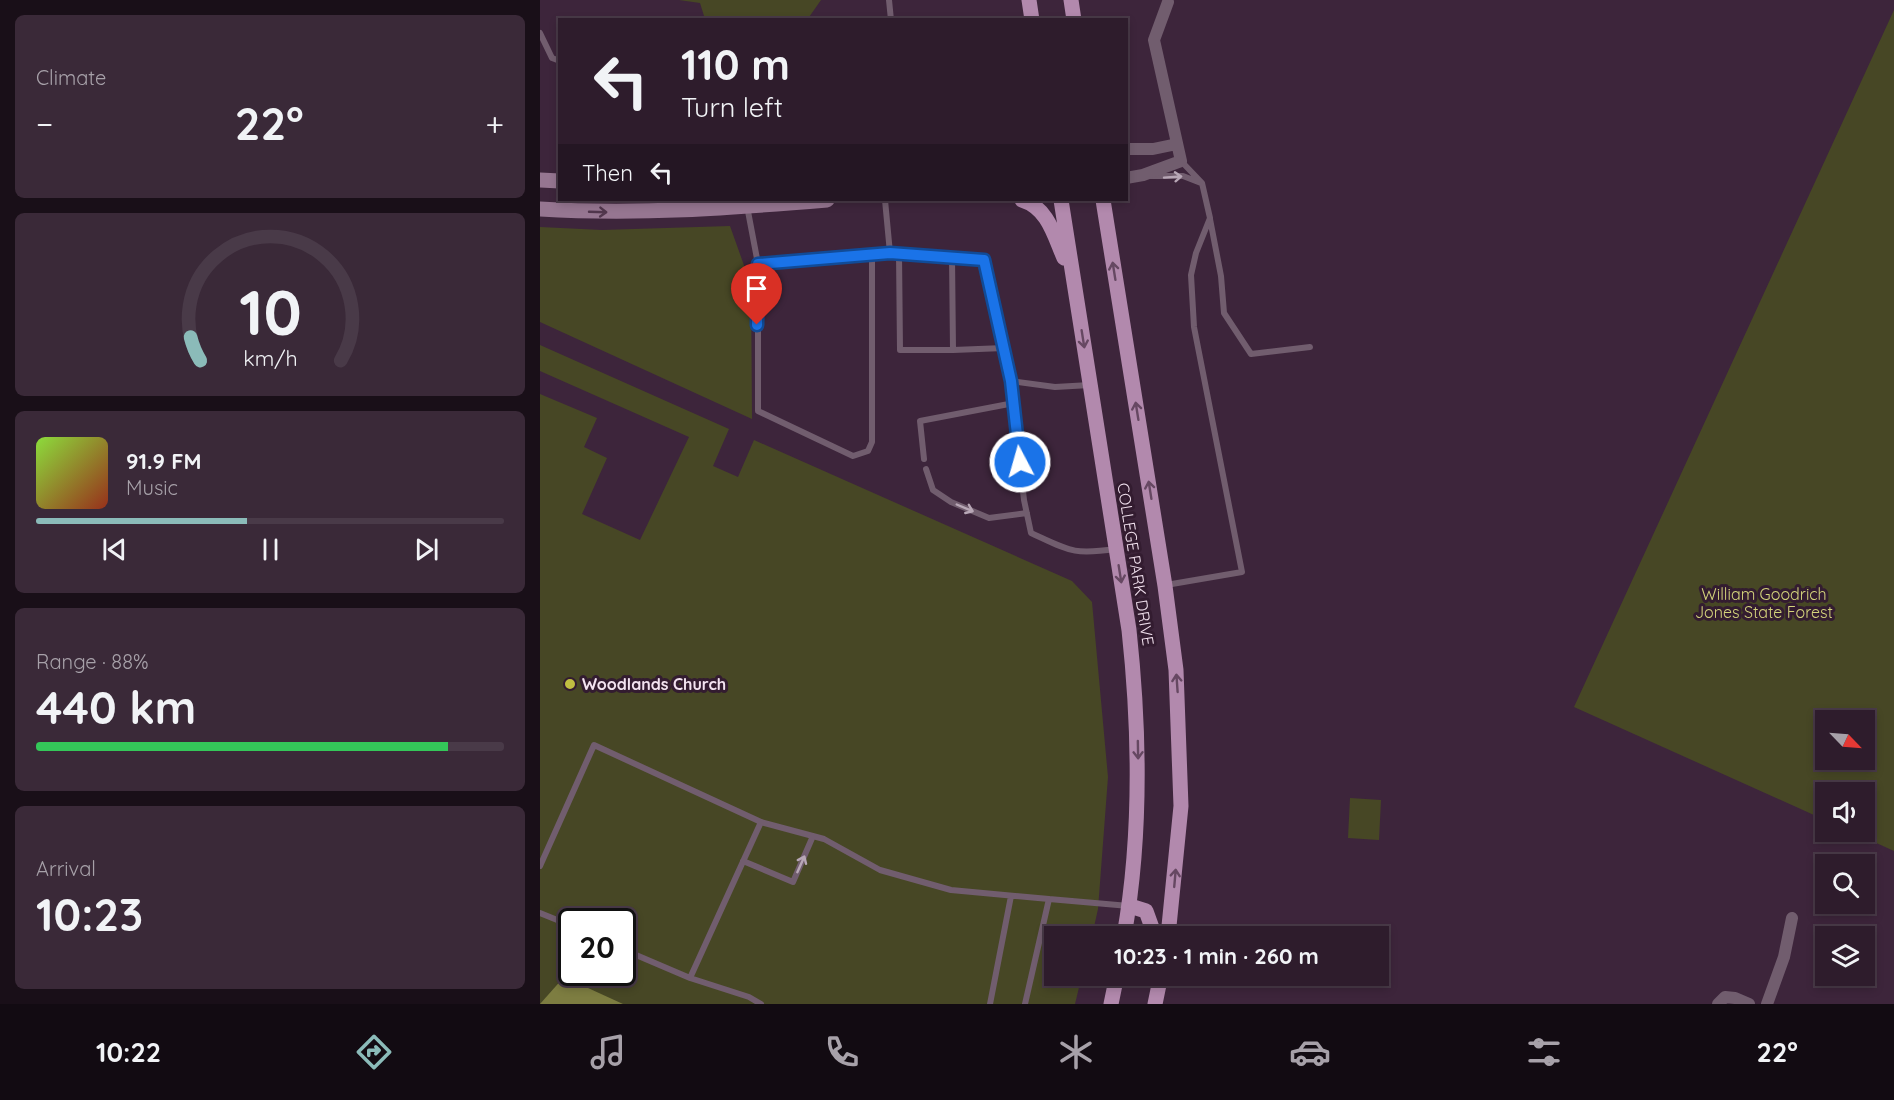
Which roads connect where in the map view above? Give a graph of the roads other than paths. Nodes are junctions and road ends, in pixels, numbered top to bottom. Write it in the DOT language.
graph roads {
  1 [pos="889,0"];
  2 [pos="1029,0"];
  3 [pos="1071,0"];
  4 [pos="1168,2"];
  5 [pos="891,18"];
  6 [pos="1032,18"];
  7 [pos="1074,18"];
  8 [pos="540,33"];
  9 [pos="558,60"];
  10 [pos="1177,144"];
  11 [pos="1128,149"];
  12 [pos="1181,161"];
  13 [pos="1143,175"];
  14 [pos="1128,177"];
  15 [pos="540,180"];
  16 [pos="558,182"];
  17 [pos="1202,183"];
  18 [pos="800,201"];
  19 [pos="885,201"];
  20 [pos="1024,201"];
  21 [pos="1061,201"];
  22 [pos="1103,201"];
  23 [pos="746,203"];
  24 [pos="540,208"];
  25 [pos="1210,218"];
  26 [pos="890,253"];
  27 [pos="899,253"];
  28 [pos="872,254"];
  29 [pos="952,257"];
  30 [pos="758,264"];
  31 [pos="1074,282"];
  32 [pos="1310,347"];
  33 [pos="1004,348"];
  34 [pos="952,350"];
  35 [pos="1011,381"];
  36 [pos="1091,385"];
  37 [pos="1014,404"];
  38 [pos="924,459"];
  39 [pos="926,469"];
  40 [pos="1027,513"];
  41 [pos="1116,549"];
  42 [pos="1165,585"];
  43 [pos="761,822"];
  44 [pos="813,836"];
  45 [pos="743,861"];
  46 [pos="540,866"];
  47 [pos="1011,896"];
  48 [pos="1049,899"];
  49 [pos="1130,906"];
  50 [pos="540,913"];
  51 [pos="1792,918"];
  52 [pos="558,920"];
  53 [pos="1126,926"];
  54 [pos="1151,926"];
  55 [pos="1169,926"];
  56 [pos="636,955"];
  57 [pos="690,978"];
  58 [pos="1115,986"];
  59 [pos="1158,986"];
  60 [pos="761,1004"];
  61 [pos="990,1004"];
  62 [pos="1025,1004"];
  63 [pos="1111,1004"];
  64 [pos="1155,1004"];
  65 [pos="1718,1004"];
  66 [pos="1749,1004"];
  67 [pos="1767,1004"];
  1 -- 5 [label="lane"];
  2 -- 6 [label="main road"];
  3 -- 7 [label="main road"];
  4 -- 10 [label="street"];
  8 -- 9 [label="lane"];
  10 -- 11 [label="street"];
  10 -- 12 [label="street"];
  12 -- 13 [label="street"];
  12 -- 17 [label="lane"];
  13 -- 14 [label="street"];
  13 -- 17 [label="lane, one-way"];
  15 -- 16 [label="main road"];
  17 -- 25 [label="lane"];
  18 -- 23 [label="main road"];
  19 -- 26 [label="lane"];
  20 -- 31 [label="main road"];
  21 -- 31 [label="main road, COLLEGE PARK DRIVE"];
  42 -- 22 [label="main road, COLLEGE PARK DRIVE, one-way"];
  24 -- 23 [label="main road, one-way"];
  23 -- 30 [label="lane"];
  25 -- 32 [label="lane"];
  25 -- 42 [label="lane"];
  26 -- 27 [label="lane"];
  26 -- 28 [label="lane"];
  27 -- 29 [label="lane"];
  27 -- 34 [label="lane"];
  28 -- 30 [label="lane"];
  28 -- 30 [label="lane"];
  29 -- 33 [label="lane"];
  29 -- 34 [label="lane"];
  31 -- 36 [label="main road, COLLEGE PARK DRIVE, one-way"];
  33 -- 34 [label="lane"];
  33 -- 35 [label="lane"];
  35 -- 36 [label="lane"];
  35 -- 37 [label="lane"];
  36 -- 41 [label="main road, COLLEGE PARK DRIVE"];
  37 -- 38 [label="lane"];
  37 -- 40 [label="lane"];
  39 -- 40 [label="lane, one-way"];
  40 -- 41 [label="lane"];
  41 -- 49 [label="main road, COLLEGE PARK DRIVE, one-way"];
  55 -- 42 [label="main road, COLLEGE PARK DRIVE, one-way"];
  43 -- 44 [label="lane"];
  43 -- 45 [label="lane"];
  43 -- 46 [label="lane"];
  45 -- 44 [label="lane, one-way"];
  44 -- 47 [label="lane"];
  45 -- 57 [label="lane"];
  47 -- 48 [label="lane"];
  47 -- 61 [label="lane"];
  48 -- 49 [label="lane"];
  48 -- 62 [label="lane"];
  49 -- 53 [label="main road, COLLEGE PARK DRIVE"];
  49 -- 54 [label="main road"];
  50 -- 52 [label="lane"];
  51 -- 67 [label="street"];
  56 -- 57 [label="lane"];
  57 -- 60 [label="lane"];
  58 -- 63 [label="main road"];
  59 -- 64 [label="main road"];
  65 -- 66 [label="street"];
}
